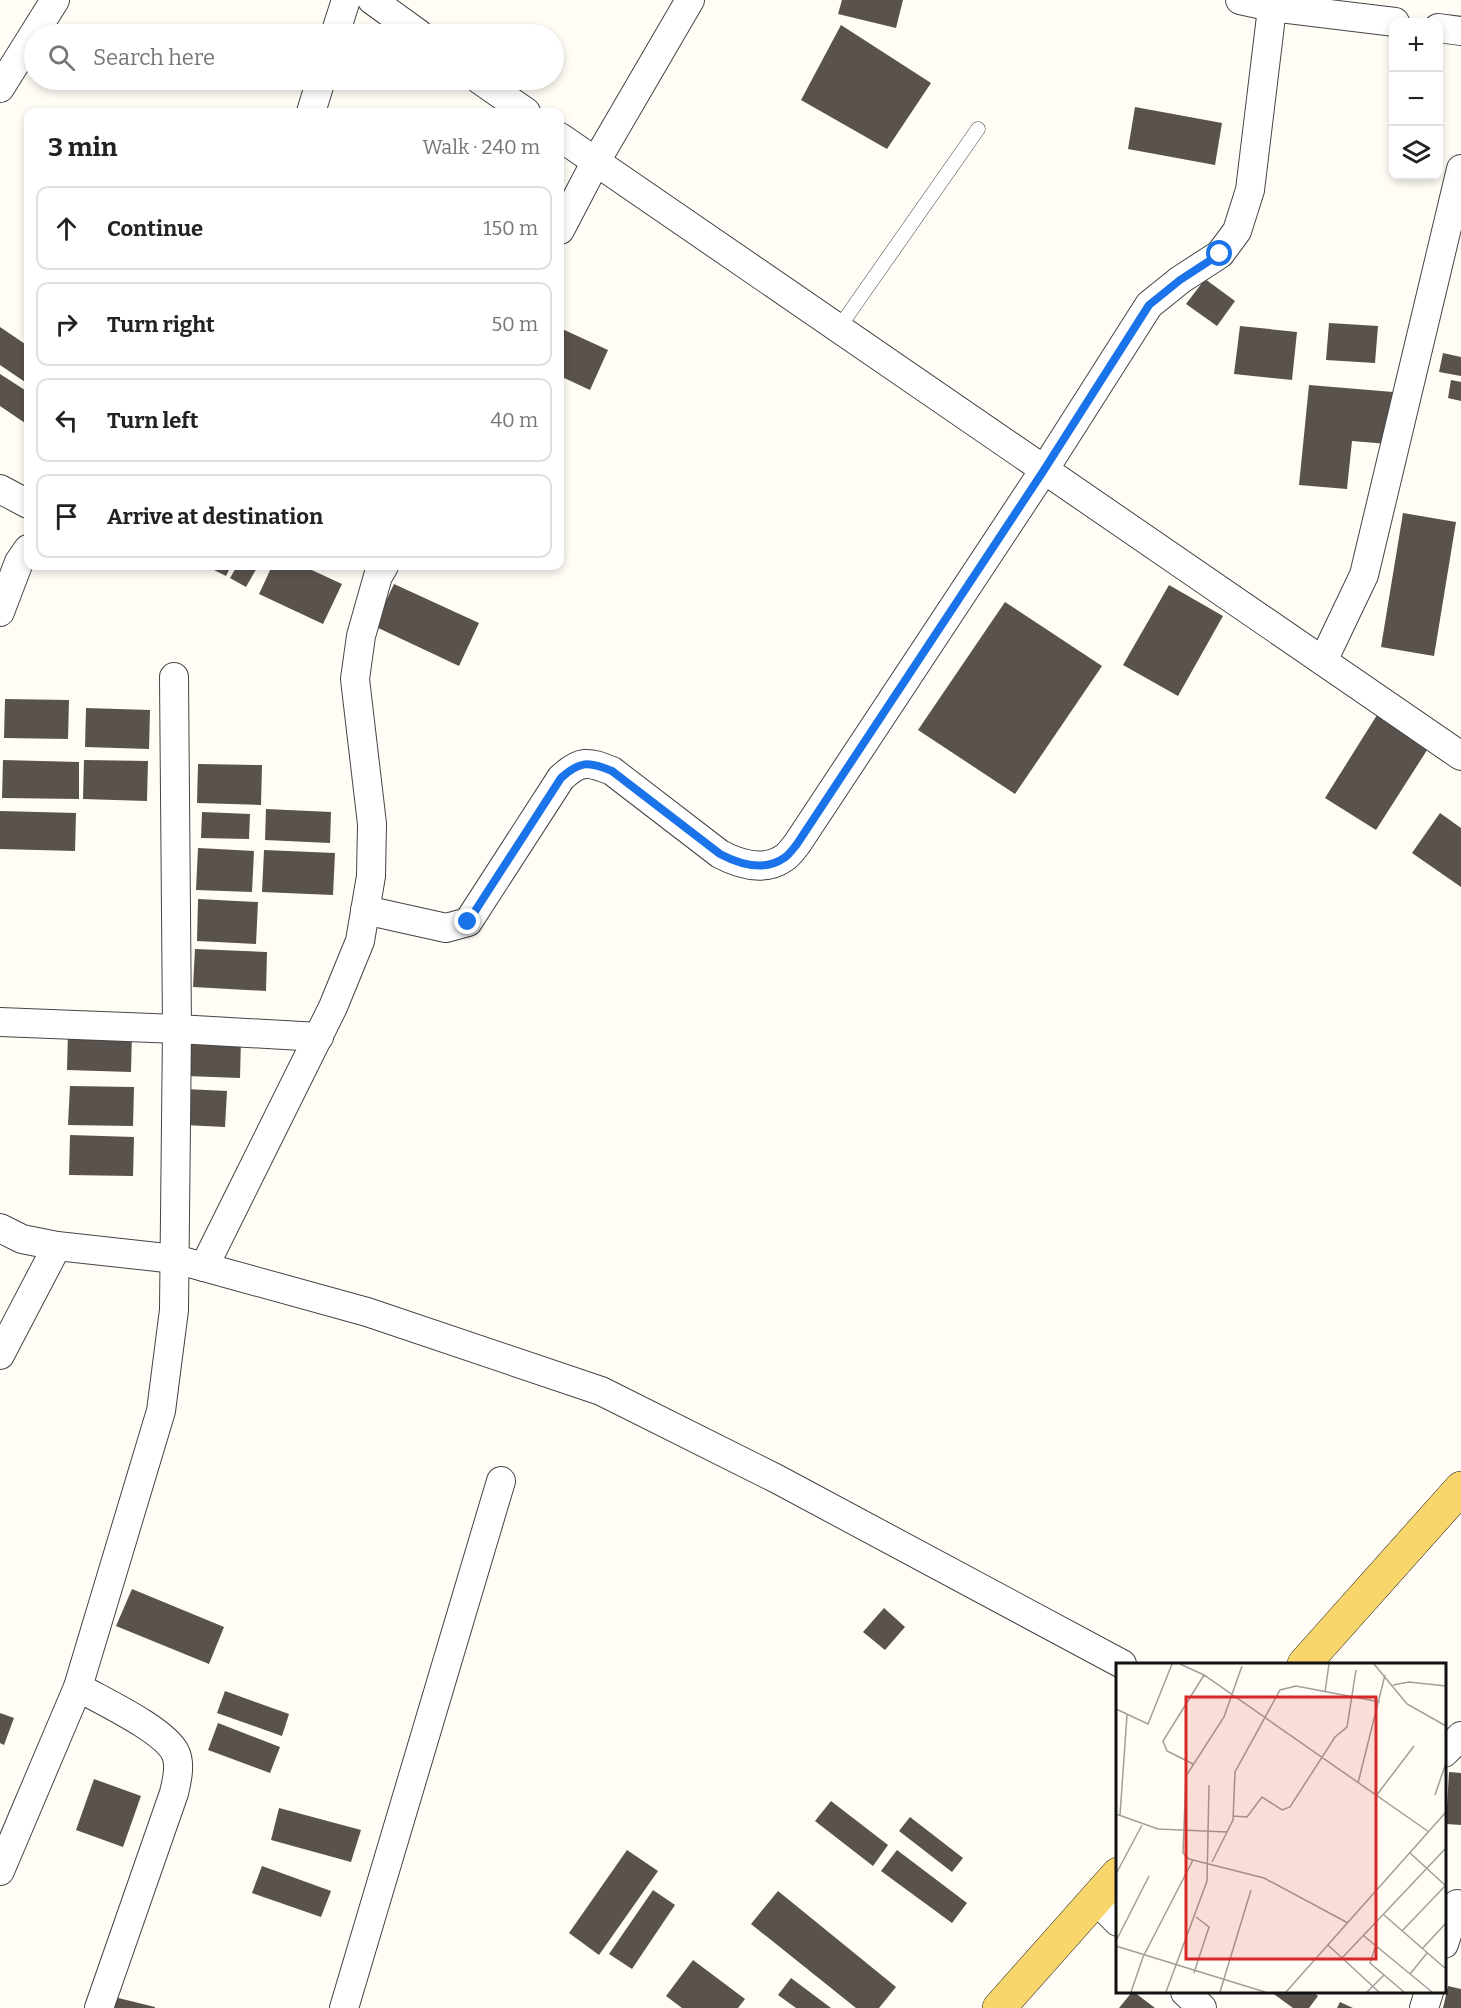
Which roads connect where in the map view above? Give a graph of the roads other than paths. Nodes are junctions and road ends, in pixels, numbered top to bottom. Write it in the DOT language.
graph roads {
  1 [pos="55,0"];
  2 [pos="346,0"];
  3 [pos="372,0"];
  4 [pos="690,0"];
  5 [pos="1240,0"];
  6 [pos="1273,3"];
  7 [pos="1389,21"];
  8 [pos="40,24"];
  9 [pos="338,24"];
  10 [pos="405,24"];
  11 [pos="1443,29"];
  12 [pos="1461,31"];
  13 [pos="24,50"];
  14 [pos="0,88"];
  15 [pos="318,90"];
  16 [pos="494,90"];
  17 [pos="311,108"];
  18 [pos="520,108"];
  19 [pos="978,129"];
  20 [pos="564,140"];
  21 [pos="594,163"];
  22 [pos="1461,169"];
  23 [pos="564,222"];
  24 [pos="838,329"];
  25 [pos="1044,470"];
  26 [pos="0,489"];
  27 [pos="24,502"];
  28 [pos="24,556"];
  29 [pos="382,570"];
  30 [pos="0,612"];
  31 [pos="1323,662"];
  32 [pos="174,677"];
  33 [pos="1461,755"];
  34 [pos="365,910"];
  35 [pos="0,1022"];
  36 [pos="177,1029"];
  37 [pos="319,1037"];
  38 [pos="0,1228"];
  39 [pos="57,1246"];
  40 [pos="175,1259"];
  41 [pos="204,1267"];
  42 [pos="0,1355"];
  43 [pos="501,1482"];
  44 [pos="1461,1488"];
  45 [pos="1118,1663"];
  46 [pos="1306,1663"];
  47 [pos="78,1687"];
  48 [pos="1461,1736"];
  49 [pos="1446,1752"];
  50 [pos="0,1871"];
  51 [pos="1116,1876"];
  52 [pos="1095,1899"];
  53 [pos="1454,1901"];
  54 [pos="1116,1920"];
  55 [pos="1446,1935"];
  56 [pos="1429,1993"];
  57 [pos="99,2008"];
  58 [pos="344,2008"];
  59 [pos="999,2008"];
  60 [pos="1424,2008"];
  1 -- 8 [label="street"];
  2 -- 9 [label="street"];
  3 -- 10 [label="street"];
  4 -- 21 [label="street"];
  5 -- 6 [label="street"];
  6 -- 7 [label="street"];
  6 -- 25 [label="street"];
  11 -- 12 [label="street"];
  13 -- 14 [label="street"];
  15 -- 17 [label="street"];
  16 -- 18 [label="street"];
  19 -- 24 [label="lane"];
  20 -- 21 [label="street"];
  21 -- 23 [label="street"];
  21 -- 24 [label="street"];
  22 -- 31 [label="street"];
  24 -- 25 [label="street"];
  25 -- 31 [label="street"];
  25 -- 34 [label="street"];
  26 -- 27 [label="street"];
  28 -- 30 [label="street"];
  29 -- 34 [label="street"];
  31 -- 33 [label="street"];
  32 -- 36 [label="street"];
  34 -- 37 [label="street"];
  35 -- 36 [label="street"];
  36 -- 37 [label="street"];
  36 -- 40 [label="street"];
  37 -- 41 [label="street"];
  38 -- 39 [label="street"];
  39 -- 40 [label="street"];
  39 -- 42 [label="street"];
  40 -- 41 [label="street"];
  40 -- 47 [label="street"];
  41 -- 45 [label="street"];
  43 -- 58 [label="street"];
  44 -- 46 [label="main road"];
  47 -- 50 [label="street"];
  47 -- 57 [label="street"];
  48 -- 49 [label="street"];
  51 -- 52 [label="main road"];
  52 -- 54 [label="street"];
  52 -- 59 [label="main road"];
  53 -- 55 [label="street"];
  56 -- 60 [label="street"];
}
